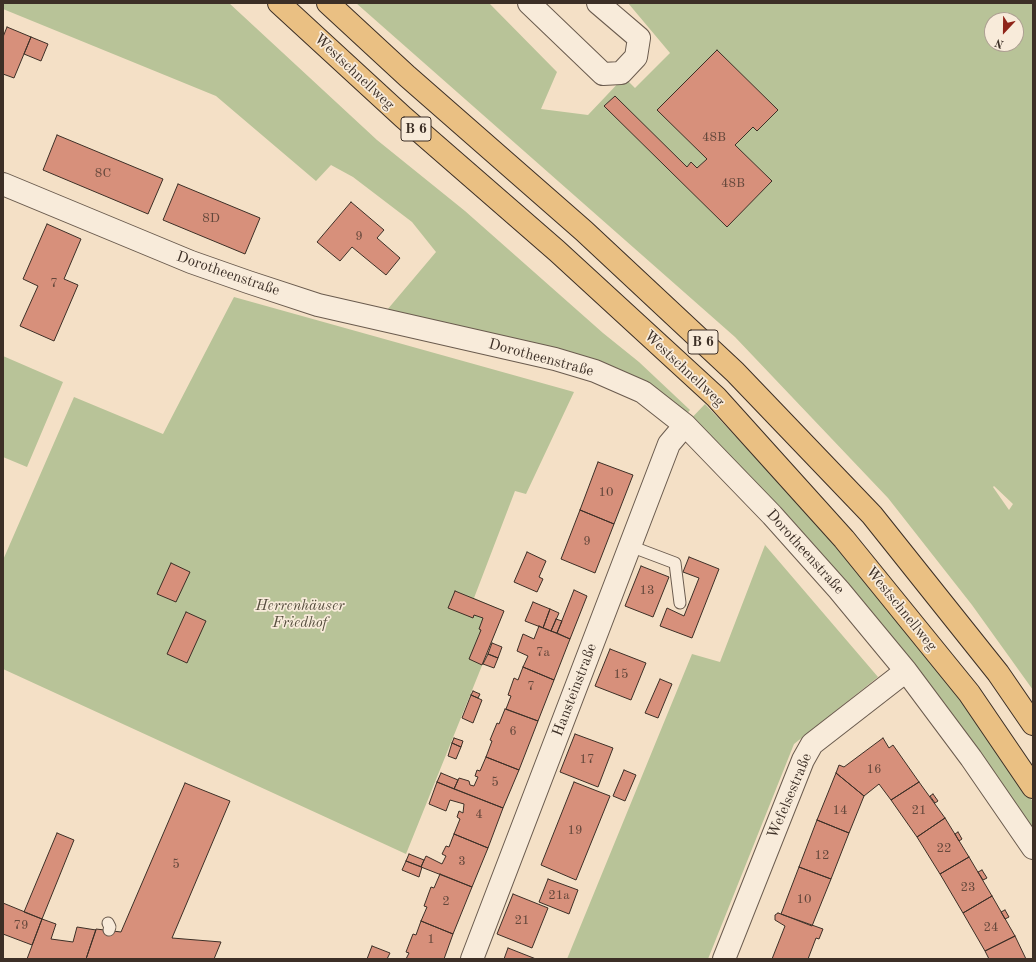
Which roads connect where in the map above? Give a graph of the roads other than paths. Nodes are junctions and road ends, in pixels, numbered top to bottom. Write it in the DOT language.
graph roads {
  1 [pos="279,3"];
  2 [pos="328,3"];
  3 [pos="529,3"];
  4 [pos="598,3"];
  5 [pos="3,184"];
  6 [pos="685,425"];
  7 [pos="630,546"];
  8 [pos="680,603"];
  9 [pos="906,671"];
  10 [pos="1033,724"];
  11 [pos="1033,786"];
  12 [pos="1033,848"];
  13 [pos="472,959"];
  14 [pos="724,959"];
  1 -- 11 [label="highway, Westschnellweg / B 6"];
  2 -- 10 [label="highway, B 6"];
  3 -- 4 [label="street"];
  5 -- 6 [label="street, Dorotheenstraße"];
  6 -- 7 [label="street, Hansteinstraße"];
  6 -- 9 [label="street, Dorotheenstraße"];
  7 -- 8 [label="lane"];
  7 -- 13 [label="street, Hansteinstraße"];
  9 -- 12 [label="street, Dorotheenstraße"];
  9 -- 14 [label="street, Wefelsestraße"];
}
